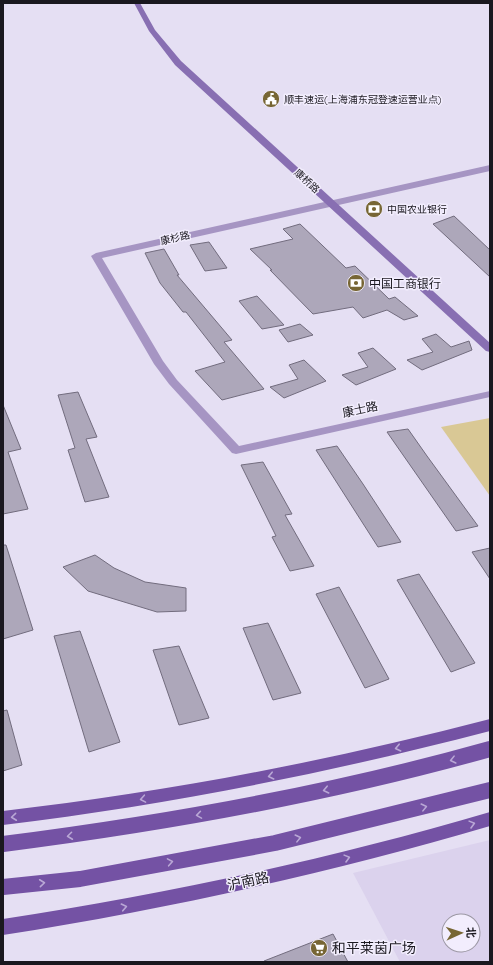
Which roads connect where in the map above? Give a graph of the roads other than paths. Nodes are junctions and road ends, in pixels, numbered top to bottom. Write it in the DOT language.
graph roads {
  1 [pos="137,3"];
  2 [pos="490,168"];
  3 [pos="331,203"];
  4 [pos="490,349"];
  5 [pos="490,394"];
  6 [pos="236,450"];
  7 [pos="490,725"];
  8 [pos="490,749"];
  9 [pos="490,790"];
  10 [pos="3,818"];
  11 [pos="490,819"];
  12 [pos="3,844"];
  13 [pos="3,887"];
  14 [pos="3,926"];
  1 -- 3 [label="main road, 康桥路"];
  2 -- 3 [label="street, 康杉路"];
  3 -- 4 [label="main road, 康桥路"];
  3 -- 6 [label="street, 康杉路"];
  5 -- 6 [label="street, 康士路"];
  7 -- 10 [label="main road, one-way"];
  8 -- 12 [label="main road, one-way, bridge"];
  13 -- 9 [label="main road, one-way, bridge"];
  14 -- 11 [label="main road, 沪南路, one-way"];
}
